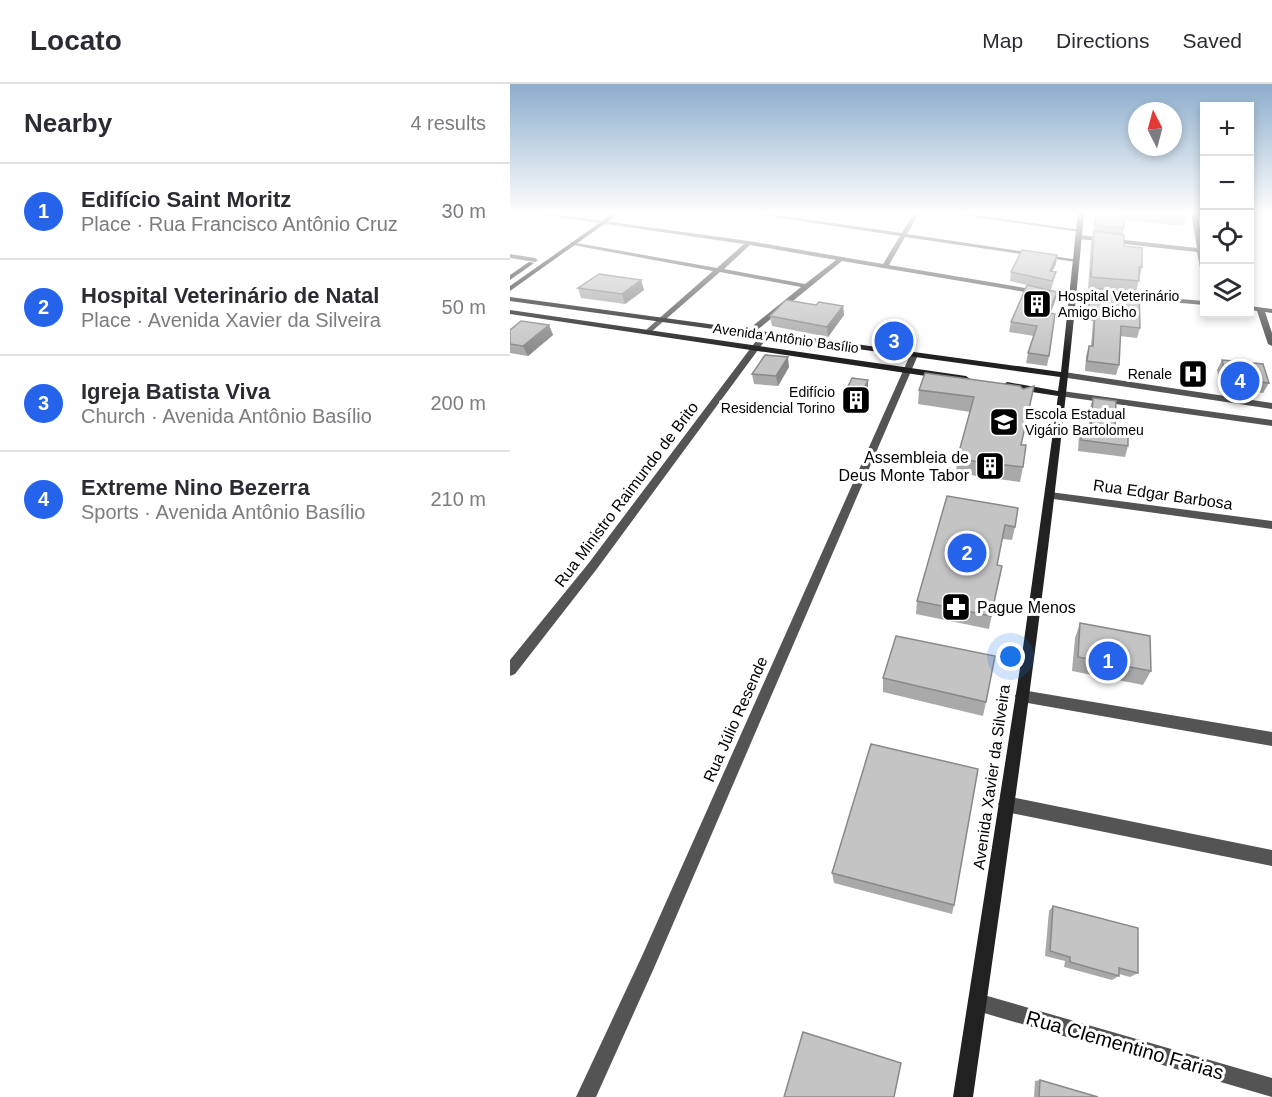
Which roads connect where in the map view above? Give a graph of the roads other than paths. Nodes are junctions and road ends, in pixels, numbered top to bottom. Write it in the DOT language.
graph roads {
  1 [pos="530,259"];
  2 [pos="551,259"];
  3 [pos="664,259"];
  4 [pos="730,259"];
  5 [pos="840,259"];
  6 [pos="850,259"];
  7 [pos="889,259"];
  8 [pos="1071,259"];
  9 [pos="535,260"];
  10 [pos="1076,260"];
  11 [pos="886,265"];
  12 [pos="718,269"];
  13 [pos="510,278"];
  14 [pos="806,286"];
  15 [pos="510,289"];
  16 [pos="1073,295"];
  17 [pos="510,299"];
  18 [pos="1200,303"];
  19 [pos="1254,309"];
  20 [pos="1260,310"];
  21 [pos="1272,311"];
  22 [pos="510,312"];
  23 [pos="661,320"];
  24 [pos="650,331"];
  25 [pos="748,333"];
  26 [pos="765,335"];
  27 [pos="1272,344"];
  28 [pos="755,348"];
  29 [pos="914,355"];
  30 [pos="907,370"];
  31 [pos="1064,375"];
  32 [pos="974,380"];
  33 [pos="995,383"];
  34 [pos="1062,394"];
  35 [pos="1272,406"];
  36 [pos="1272,423"];
  37 [pos="1050,496"];
  38 [pos="1272,525"];
  39 [pos="510,670"];
  40 [pos="1022,696"];
  41 [pos="1272,739"];
  42 [pos="1006,804"];
  43 [pos="1272,858"];
  44 [pos="977,1002"];
  45 [pos="1272,1088"];
  46 [pos="586,1097"];
  47 [pos="963,1097"];
  1 -- 9 [label="street"];
  2 -- 15 [label="main road"];
  3 -- 12 [label="street"];
  4 -- 12 [label="street"];
  5 -- 14 [label="street"];
  6 -- 11 [label="street"];
  7 -- 11 [label="street"];
  8 -- 10 [label="street"];
  9 -- 13 [label="main road"];
  10 -- 16 [label="main road, Avenida Xavier da Silveira"];
  11 -- 16 [label="street"];
  12 -- 14 [label="street"];
  12 -- 23 [label="street"];
  14 -- 25 [label="street"];
  16 -- 18 [label="street"];
  16 -- 31 [label="main road, Avenida Xavier da Silveira"];
  17 -- 23 [label="main road, Avenida Antônio Basílio"];
  19 -- 20 [label="street"];
  20 -- 21 [label="street"];
  20 -- 27 [label="street"];
  22 -- 24 [label="main road, Avenida Antônio Basílio"];
  23 -- 24 [label="street"];
  23 -- 25 [label="main road, Avenida Antônio Basílio"];
  24 -- 28 [label="main road, Avenida Antônio Basílio"];
  25 -- 26 [label="main road, Avenida Antônio Basílio"];
  26 -- 28 [label="street, Rua Ministro Raimundo de Brito"];
  26 -- 29 [label="main road, Avenida Antônio Basílio"];
  28 -- 30 [label="main road, Avenida Antônio Basílio"];
  28 -- 39 [label="street, Rua Ministro Raimundo de Brito"];
  29 -- 30 [label="street, Rua Júlio Resende"];
  29 -- 31 [label="main road, Avenida Antônio Basílio"];
  30 -- 32 [label="main road, Avenida Antônio Basílio"];
  30 -- 46 [label="street, Rua Júlio Resende"];
  31 -- 34 [label="main road, Avenida Xavier da Silveira"];
  31 -- 35 [label="street, Avenida Antônio Basílio"];
  33 -- 34 [label="main road"];
  34 -- 36 [label="street"];
  34 -- 37 [label="main road, Avenida Xavier da Silveira"];
  37 -- 38 [label="street, Rua Edgar Barbosa"];
  37 -- 40 [label="main road, Avenida Xavier da Silveira"];
  40 -- 41 [label="street"];
  40 -- 42 [label="main road, Avenida Xavier da Silveira"];
  42 -- 43 [label="street"];
  42 -- 44 [label="main road, Avenida Xavier da Silveira"];
  44 -- 45 [label="street, Rua Clementino Farias"];
  44 -- 47 [label="main road, Avenida Xavier da Silveira"];
}
